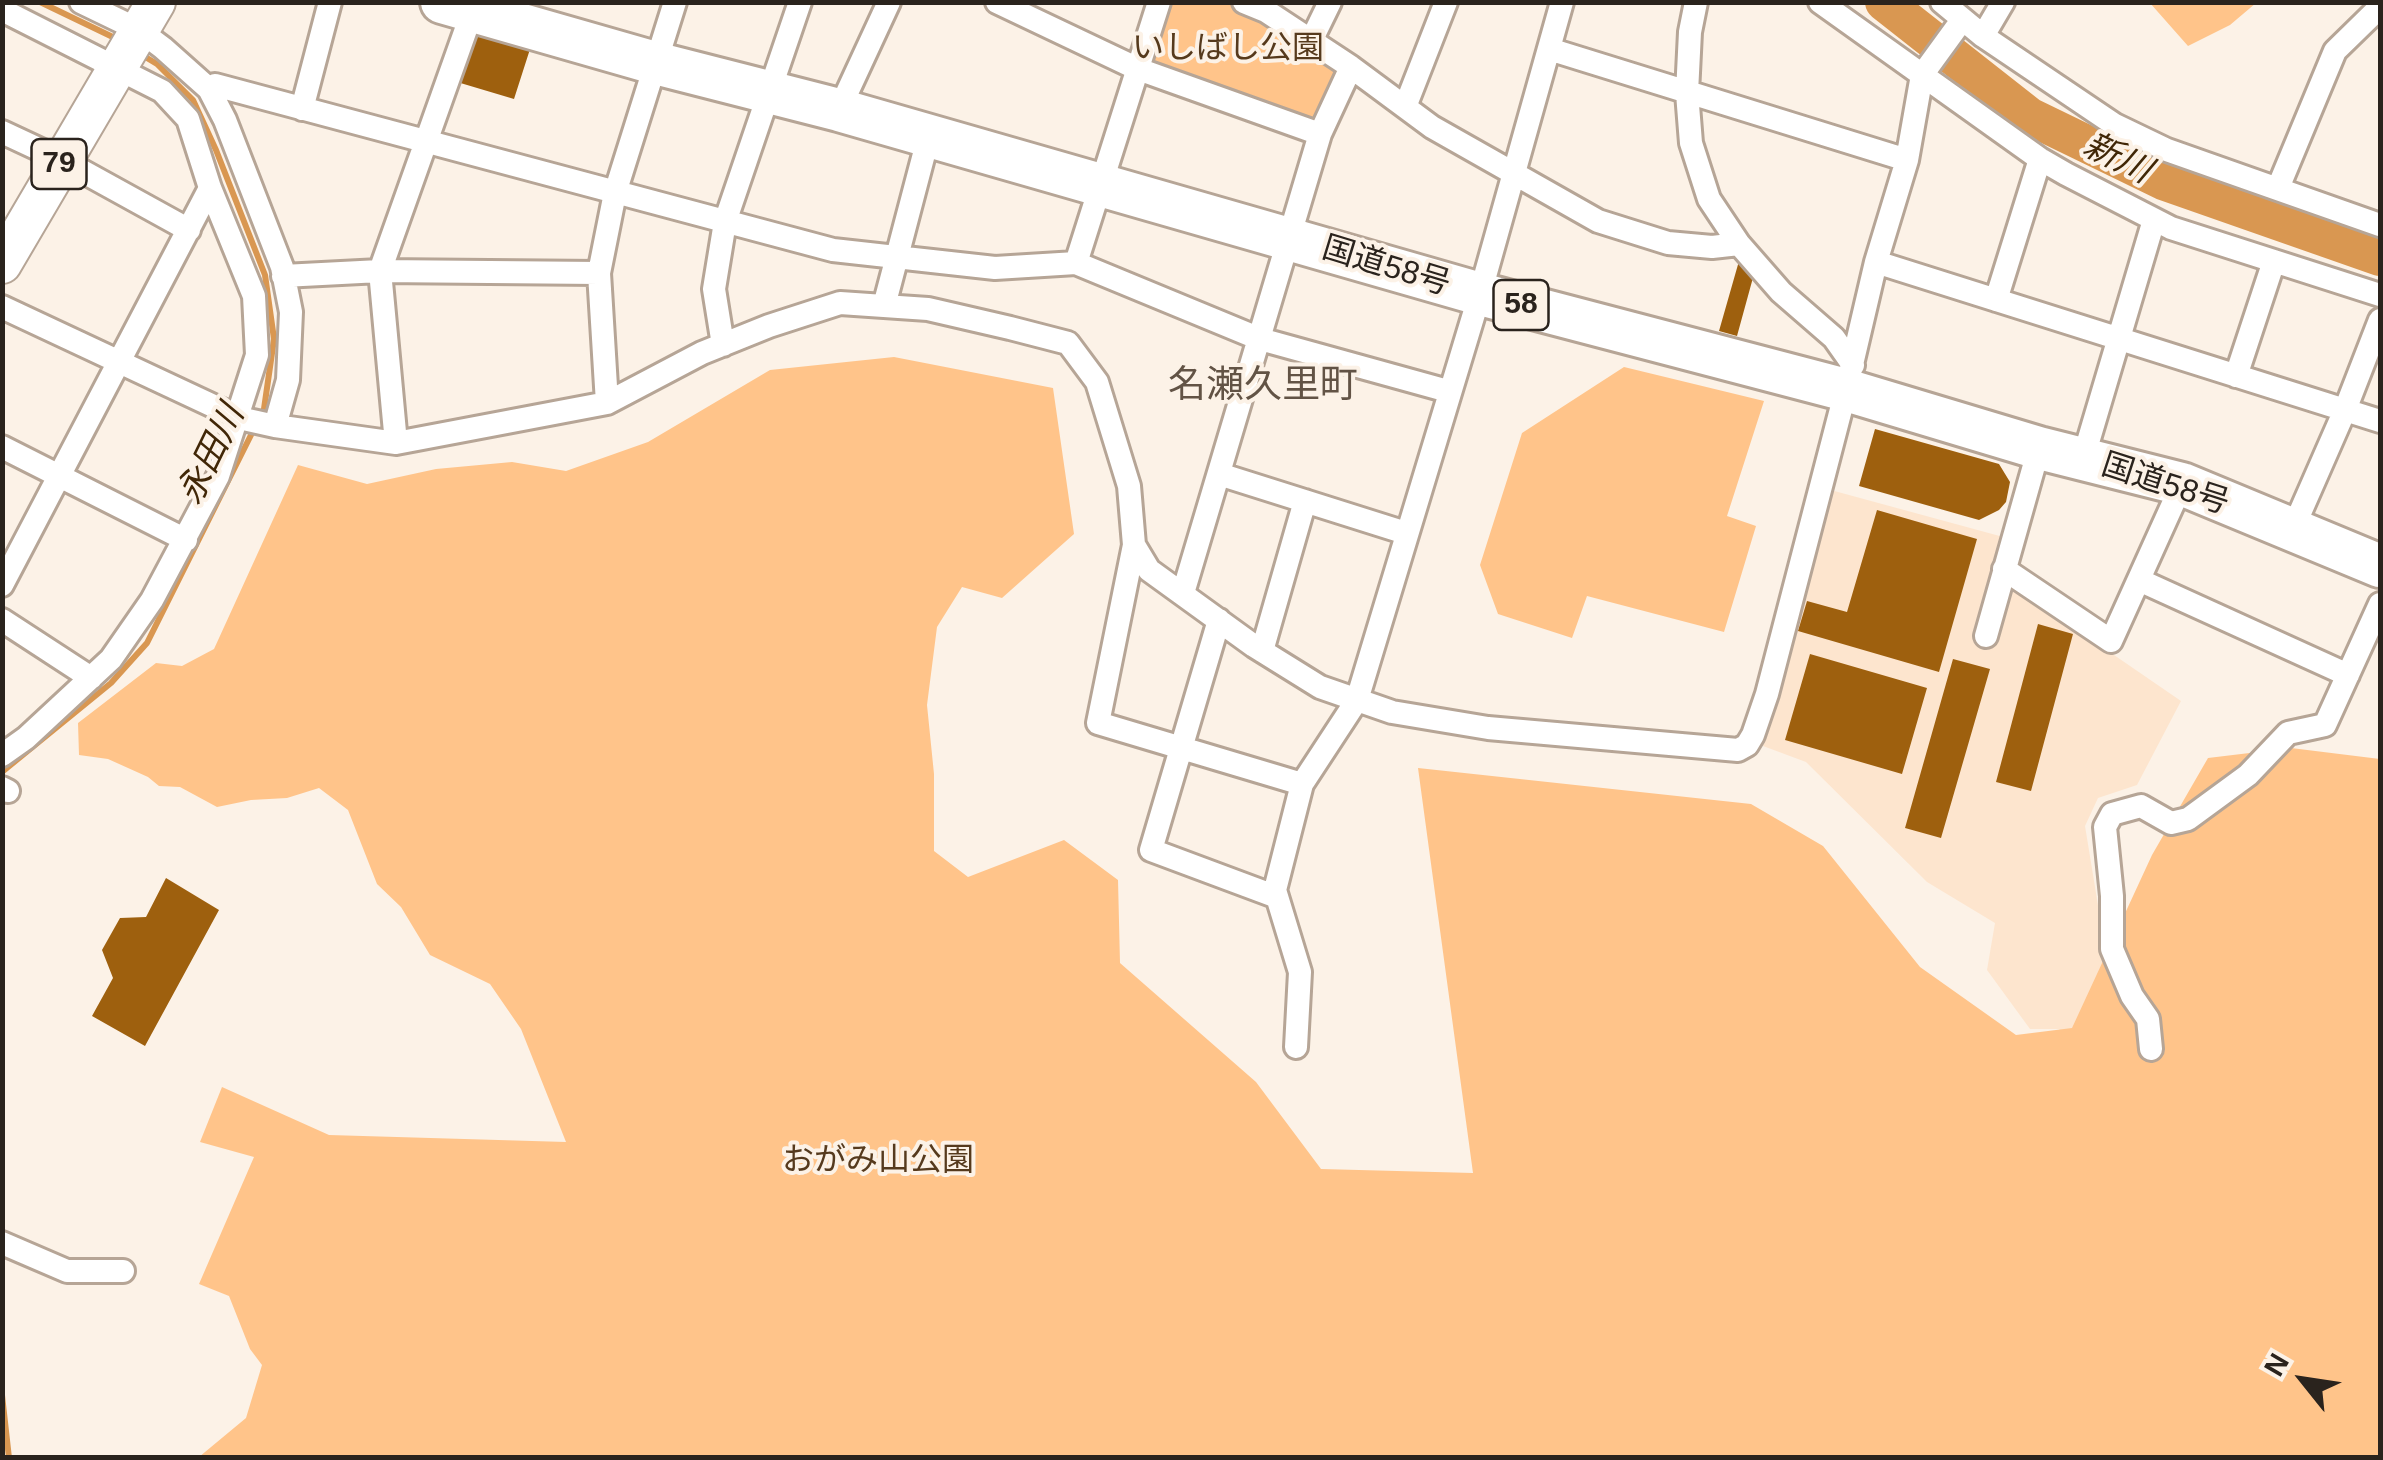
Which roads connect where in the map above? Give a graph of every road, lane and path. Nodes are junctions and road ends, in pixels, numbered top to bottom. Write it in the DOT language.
graph roads {
  1 [pos="80,2"];
  2 [pos="330,2"];
  3 [pos="674,2"];
  4 [pos="800,2"];
  5 [pos="888,2"];
  6 [pos="997,2"];
  7 [pos="1160,2"];
  8 [pos="1244,2"];
  9 [pos="1330,2"];
  10 [pos="1446,2"];
  11 [pos="1562,2"];
  12 [pos="1696,2"];
  13 [pos="1820,2"];
  14 [pos="1942,2"];
  15 [pos="2002,2"];
  16 [pos="464,6"];
  17 [pos="2380,8"];
  18 [pos="2,10"];
  19 [pos="148,16"];
  20 [pos="1962,20"];
  21 [pos="1983,36"];
  22 [pos="1312,41"];
  23 [pos="1549,50"];
  24 [pos="655,63"];
  25 [pos="119,66"];
  26 [pos="1352,66"];
  27 [pos="1138,69"];
  28 [pos="1922,74"];
  29 [pos="209,89"];
  30 [pos="768,92"];
  31 [pos="1687,92"];
  32 [pos="1405,107"];
  33 [pos="302,109"];
  34 [pos="840,110"];
  35 [pos="2,132"];
  36 [pos="1320,134"];
  37 [pos="929,136"];
  38 [pos="424,142"];
  39 [pos="2040,159"];
  40 [pos="62,160"];
  41 [pos="1907,160"];
  42 [pos="1512,174"];
  43 [pos="1102,184"];
  44 [pos="210,188"];
  45 [pos="2278,188"];
  46 [pos="615,192"];
  47 [pos="2154,220"];
  48 [pos="726,222"];
  49 [pos="2380,225"];
  50 [pos="188,230"];
  51 [pos="1291,238"];
  52 [pos="1739,244"];
  53 [pos="897,257"];
  54 [pos="2274,261"];
  55 [pos="1876,262"];
  56 [pos="1076,263"];
  57 [pos="2,264"];
  58 [pos="380,271"];
  59 [pos="599,274"];
  60 [pos="284,276"];
  61 [pos="1480,294"];
  62 [pos="2380,295"];
  63 [pos="1996,300"];
  64 [pos="2,306"];
  65 [pos="884,306"];
  66 [pos="2380,320"];
  67 [pos="2118,338"];
  68 [pos="1260,339"];
  69 [pos="723,345"];
  70 [pos="119,362"];
  71 [pos="2236,376"];
  72 [pos="1850,378"];
  73 [pos="1448,391"];
  74 [pos="607,404"];
  75 [pos="2346,410"];
  76 [pos="240,418"];
  77 [pos="2380,421"];
  78 [pos="274,426"];
  79 [pos="396,444"];
  80 [pos="2,447"];
  81 [pos="2039,448"];
  82 [pos="2083,459"];
  83 [pos="1219,474"];
  84 [pos="60,476"];
  85 [pos="2182,484"];
  86 [pos="1305,502"];
  87 [pos="2292,531"];
  88 [pos="1406,533"];
  89 [pos="186,540"];
  90 [pos="1134,544"];
  91 [pos="2380,566"];
  92 [pos="2004,568"];
  93 [pos="2138,580"];
  94 [pos="2,585"];
  95 [pos="1183,593"];
  96 [pos="2380,604"];
  97 [pos="2,620"];
  98 [pos="1219,620"];
  99 [pos="1986,636"];
  100 [pos="1262,650"];
  101 [pos="2348,675"];
  102 [pos="91,678"];
  103 [pos="1357,700"];
  104 [pos="1182,749"];
  105 [pos="2,755"];
  106 [pos="1302,784"];
  107 [pos="1277,897"];
  108 [pos="1296,1047"];
  109 [pos="2151,1049"];
  110 [pos="2,1242"];
  111 [pos="123,1271"];
  1 -- 19 [label="street"];
  2 -- 33 [label="street"];
  3 -- 24 [label="street"];
  4 -- 30 [label="street"];
  5 -- 34 [label="street"];
  6 -- 27 [label="street"];
  7 -- 27 [label="street"];
  8 -- 22 [label="street"];
  9 -- 22 [label="street"];
  10 -- 32 [label="street"];
  11 -- 23 [label="street"];
  12 -- 31 [label="street"];
  13 -- 28 [label="street"];
  14 -- 20 [label="street"];
  15 -- 21 [label="street"];
  16 -- 24 [label="highway, 国道58号 / 58"];
  16 -- 38 [label="street"];
  17 -- 45 [label="street"];
  18 -- 25 [label="street"];
  19 -- 25 [label="main road, 79"];
  19 -- 29 [label="street"];
  20 -- 21 [label="street"];
  20 -- 28 [label="street"];
  21 -- 45 [label="street"];
  22 -- 26 [label="street"];
  23 -- 31 [label="street"];
  23 -- 42 [label="street"];
  24 -- 30 [label="highway, 国道58号 / 58"];
  24 -- 46 [label="street"];
  25 -- 40 [label="main road, 79"];
  25 -- 44 [label="street"];
  26 -- 32 [label="street"];
  26 -- 36 [label="street"];
  27 -- 36 [label="street"];
  27 -- 43 [label="street"];
  28 -- 39 [label="street"];
  28 -- 41 [label="street"];
  29 -- 33 [label="street"];
  29 -- 60 [label="street"];
  30 -- 34 [label="highway, 国道58号 / 58"];
  30 -- 48 [label="street"];
  31 -- 41 [label="street"];
  31 -- 52 [label="street"];
  32 -- 42 [label="street"];
  33 -- 38 [label="street"];
  34 -- 37 [label="highway, 国道58号 / 58"];
  35 -- 40 [label="street"];
  36 -- 51 [label="street"];
  37 -- 43 [label="highway, 国道58号 / 58"];
  37 -- 53 [label="street"];
  38 -- 46 [label="street"];
  38 -- 58 [label="street"];
  39 -- 47 [label="street"];
  39 -- 63 [label="street"];
  40 -- 50 [label="street"];
  40 -- 57 [label="main road, 79"];
  41 -- 55 [label="street"];
  42 -- 52 [label="street"];
  42 -- 61 [label="street"];
  43 -- 51 [label="highway, 国道58号 / 58"];
  43 -- 56 [label="street"];
  44 -- 50 [label="street"];
  44 -- 76 [label="street"];
  45 -- 49 [label="street"];
  46 -- 48 [label="street"];
  46 -- 59 [label="street"];
  47 -- 54 [label="street"];
  47 -- 67 [label="street"];
  48 -- 53 [label="street"];
  48 -- 69 [label="street"];
  50 -- 70 [label="street"];
  51 -- 61 [label="highway, 国道58号 / 58"];
  51 -- 68 [label="street"];
  52 -- 72 [label="street"];
  53 -- 56 [label="street"];
  53 -- 65 [label="street"];
  54 -- 62 [label="street"];
  54 -- 71 [label="street"];
  55 -- 63 [label="street"];
  55 -- 72 [label="street"];
  56 -- 68 [label="street"];
  58 -- 59 [label="street"];
  58 -- 60 [label="street"];
  58 -- 79 [label="street"];
  59 -- 74 [label="street"];
  60 -- 78 [label="street"];
  61 -- 72 [label="highway, 国道58号 / 58"];
  61 -- 73 [label="street"];
  63 -- 67 [label="street"];
  64 -- 70 [label="street"];
  65 -- 69 [label="street"];
  65 -- 90 [label="street"];
  66 -- 75 [label="street"];
  67 -- 71 [label="street"];
  67 -- 82 [label="street"];
  68 -- 73 [label="street"];
  68 -- 83 [label="street"];
  69 -- 74 [label="street"];
  70 -- 76 [label="street"];
  70 -- 84 [label="street"];
  71 -- 75 [label="street"];
  72 -- 81 [label="highway, 国道58号 / 58"];
  72 -- 103 [label="street"];
  73 -- 88 [label="street"];
  74 -- 79 [label="street"];
  75 -- 77 [label="street"];
  75 -- 87 [label="street"];
  76 -- 78 [label="street"];
  76 -- 89 [label="street"];
  78 -- 79 [label="street"];
  80 -- 84 [label="street"];
  81 -- 82 [label="highway, 国道58号 / 58"];
  81 -- 92 [label="street"];
  82 -- 85 [label="highway, 国道58号 / 58"];
  83 -- 86 [label="street"];
  83 -- 95 [label="street"];
  84 -- 89 [label="street"];
  84 -- 94 [label="street"];
  85 -- 87 [label="highway, 国道58号 / 58"];
  85 -- 93 [label="street"];
  86 -- 88 [label="street"];
  86 -- 100 [label="street"];
  87 -- 91 [label="highway, 国道58号 / 58"];
  88 -- 103 [label="street"];
  89 -- 102 [label="street"];
  90 -- 95 [label="street"];
  90 -- 104 [label="street"];
  92 -- 93 [label="street"];
  92 -- 99 [label="street"];
  93 -- 101 [label="street"];
  95 -- 98 [label="street"];
  96 -- 101 [label="street"];
  97 -- 102 [label="street"];
  98 -- 100 [label="street"];
  98 -- 104 [label="street"];
  100 -- 103 [label="street"];
  101 -- 109 [label="street"];
  102 -- 105 [label="street"];
  103 -- 106 [label="street"];
  104 -- 106 [label="street"];
  104 -- 107 [label="street"];
  106 -- 107 [label="street"];
  107 -- 108 [label="street"];
  110 -- 111 [label="street"];
}
